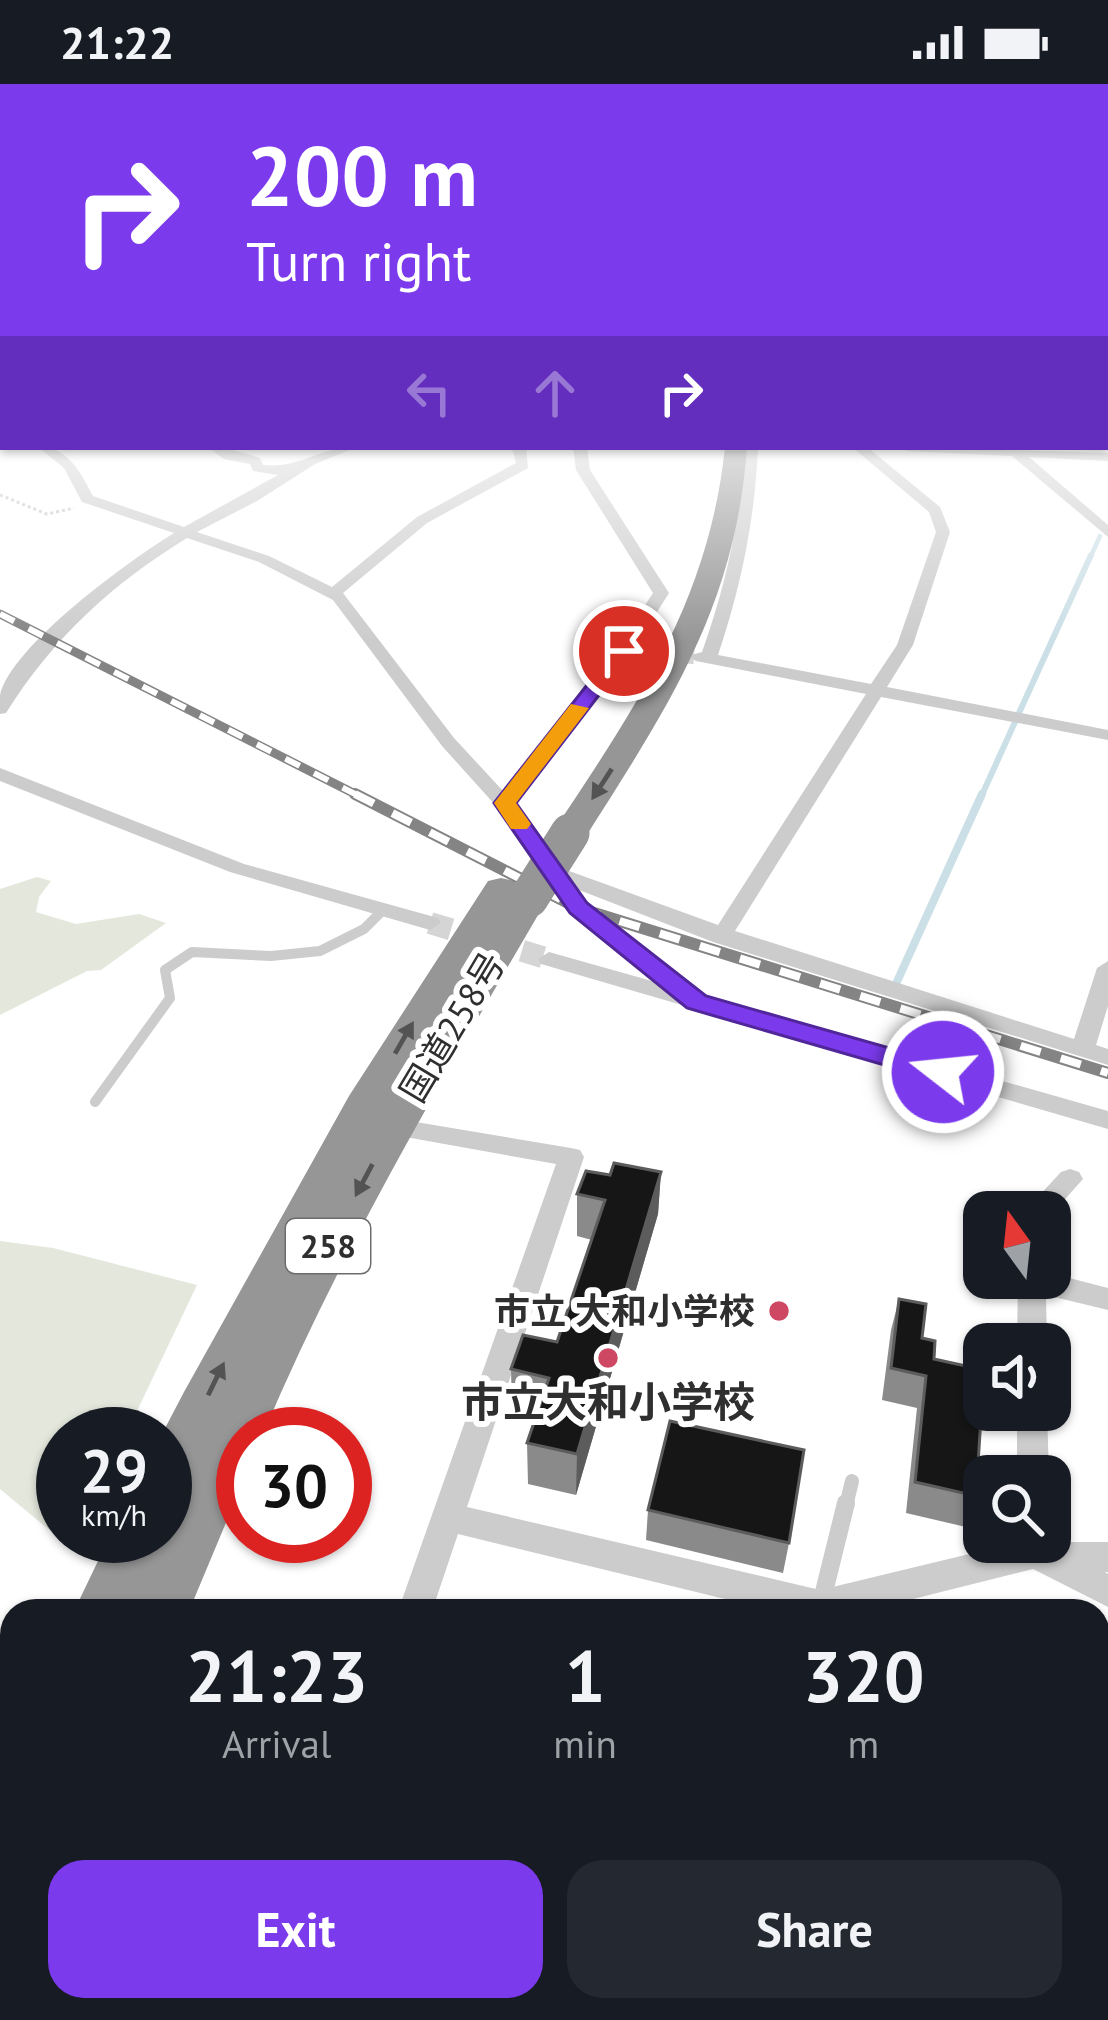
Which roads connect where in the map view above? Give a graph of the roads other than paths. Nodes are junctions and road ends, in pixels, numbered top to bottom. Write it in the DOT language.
graph roads {
  1 [pos="64,461"];
  2 [pos="255,461"];
  3 [pos="306,461"];
  4 [pos="522,461"];
  5 [pos="582,461"];
  6 [pos="714,461"];
  7 [pos="735,461"];
  8 [pos="751,461"];
  9 [pos="876,461"];
  10 [pos="1025,461"];
  11 [pos="291,472"];
  12 [pos="184,532"];
  13 [pos="1108,533"];
  14 [pos="334,593"];
  15 [pos="878,688"];
  16 [pos="0,710"];
  17 [pos="1108,735"];
  18 [pos="0,773"];
  19 [pos="505,803"];
  20 [pos="556,830"];
  21 [pos="528,887"];
  22 [pos="384,909"];
  23 [pos="430,923"];
  24 [pos="721,937"];
  25 [pos="549,959"];
  26 [pos="1108,968"];
  27 [pos="697,1002"];
  28 [pos="1083,1049"];
  29 [pos="1108,1057"];
  30 [pos="95,1102"];
  31 [pos="1108,1120"];
  32 [pos="392,1126"];
  33 [pos="1070,1180"];
  34 [pos="1059,1191"];
  35 [pos="1071,1289"];
  36 [pos="1108,1299"];
  37 [pos="192,1432"];
  38 [pos="852,1481"];
  39 [pos="447,1517"];
  40 [pos="1071,1553"];
  41 [pos="1108,1557"];
  42 [pos="127,1563"];
  43 [pos="980,1563"];
  44 [pos="1059,1563"];
  45 [pos="1108,1591"];
  46 [pos="110,1599"];
  47 [pos="164,1599"];
  48 [pos="419,1599"];
  49 [pos="779,1599"];
  50 [pos="822,1599"];
  51 [pos="854,1599"];
  1 -- 12 [label="street"];
  2 -- 11 [label="street"];
  3 -- 11 [label="street"];
  4 -- 14 [label="street"];
  5 -- 19 [label="street"];
  6 -- 20 [label="highway, 国道258号 / 258"];
  7 -- 20 [label="highway, 国道258号 / 258, one-way"];
  8 -- 15 [label="street"];
  9 -- 15 [label="street"];
  10 -- 13 [label="street"];
  11 -- 12 [label="street"];
  12 -- 14 [label="street"];
  12 -- 16 [label="street"];
  14 -- 19 [label="street"];
  15 -- 17 [label="street"];
  15 -- 24 [label="street"];
  18 -- 22 [label="street"];
  19 -- 21 [label="street"];
  20 -- 21 [label="highway, 国道258号 / 258, bridge"];
  21 -- 24 [label="street"];
  21 -- 27 [label="street"];
  21 -- 32 [label="highway, 国道258号 / 258"];
  37 -- 21 [label="highway, 国道258号 / 258, one-way"];
  22 -- 23 [label="street"];
  22 -- 30 [label="lane"];
  24 -- 28 [label="street"];
  25 -- 27 [label="street"];
  26 -- 28 [label="street"];
  27 -- 31 [label="street"];
  28 -- 29 [label="street"];
  32 -- 39 [label="street"];
  32 -- 47 [label="highway, 国道258号 / 258, one-way"];
  33 -- 34 [label="street"];
  35 -- 36 [label="street"];
  38 -- 50 [label="lane"];
  39 -- 48 [label="street"];
  39 -- 49 [label="street"];
  40 -- 41 [label="street"];
  42 -- 46 [label="highway"];
  43 -- 51 [label="street"];
  44 -- 45 [label="street"];
}
